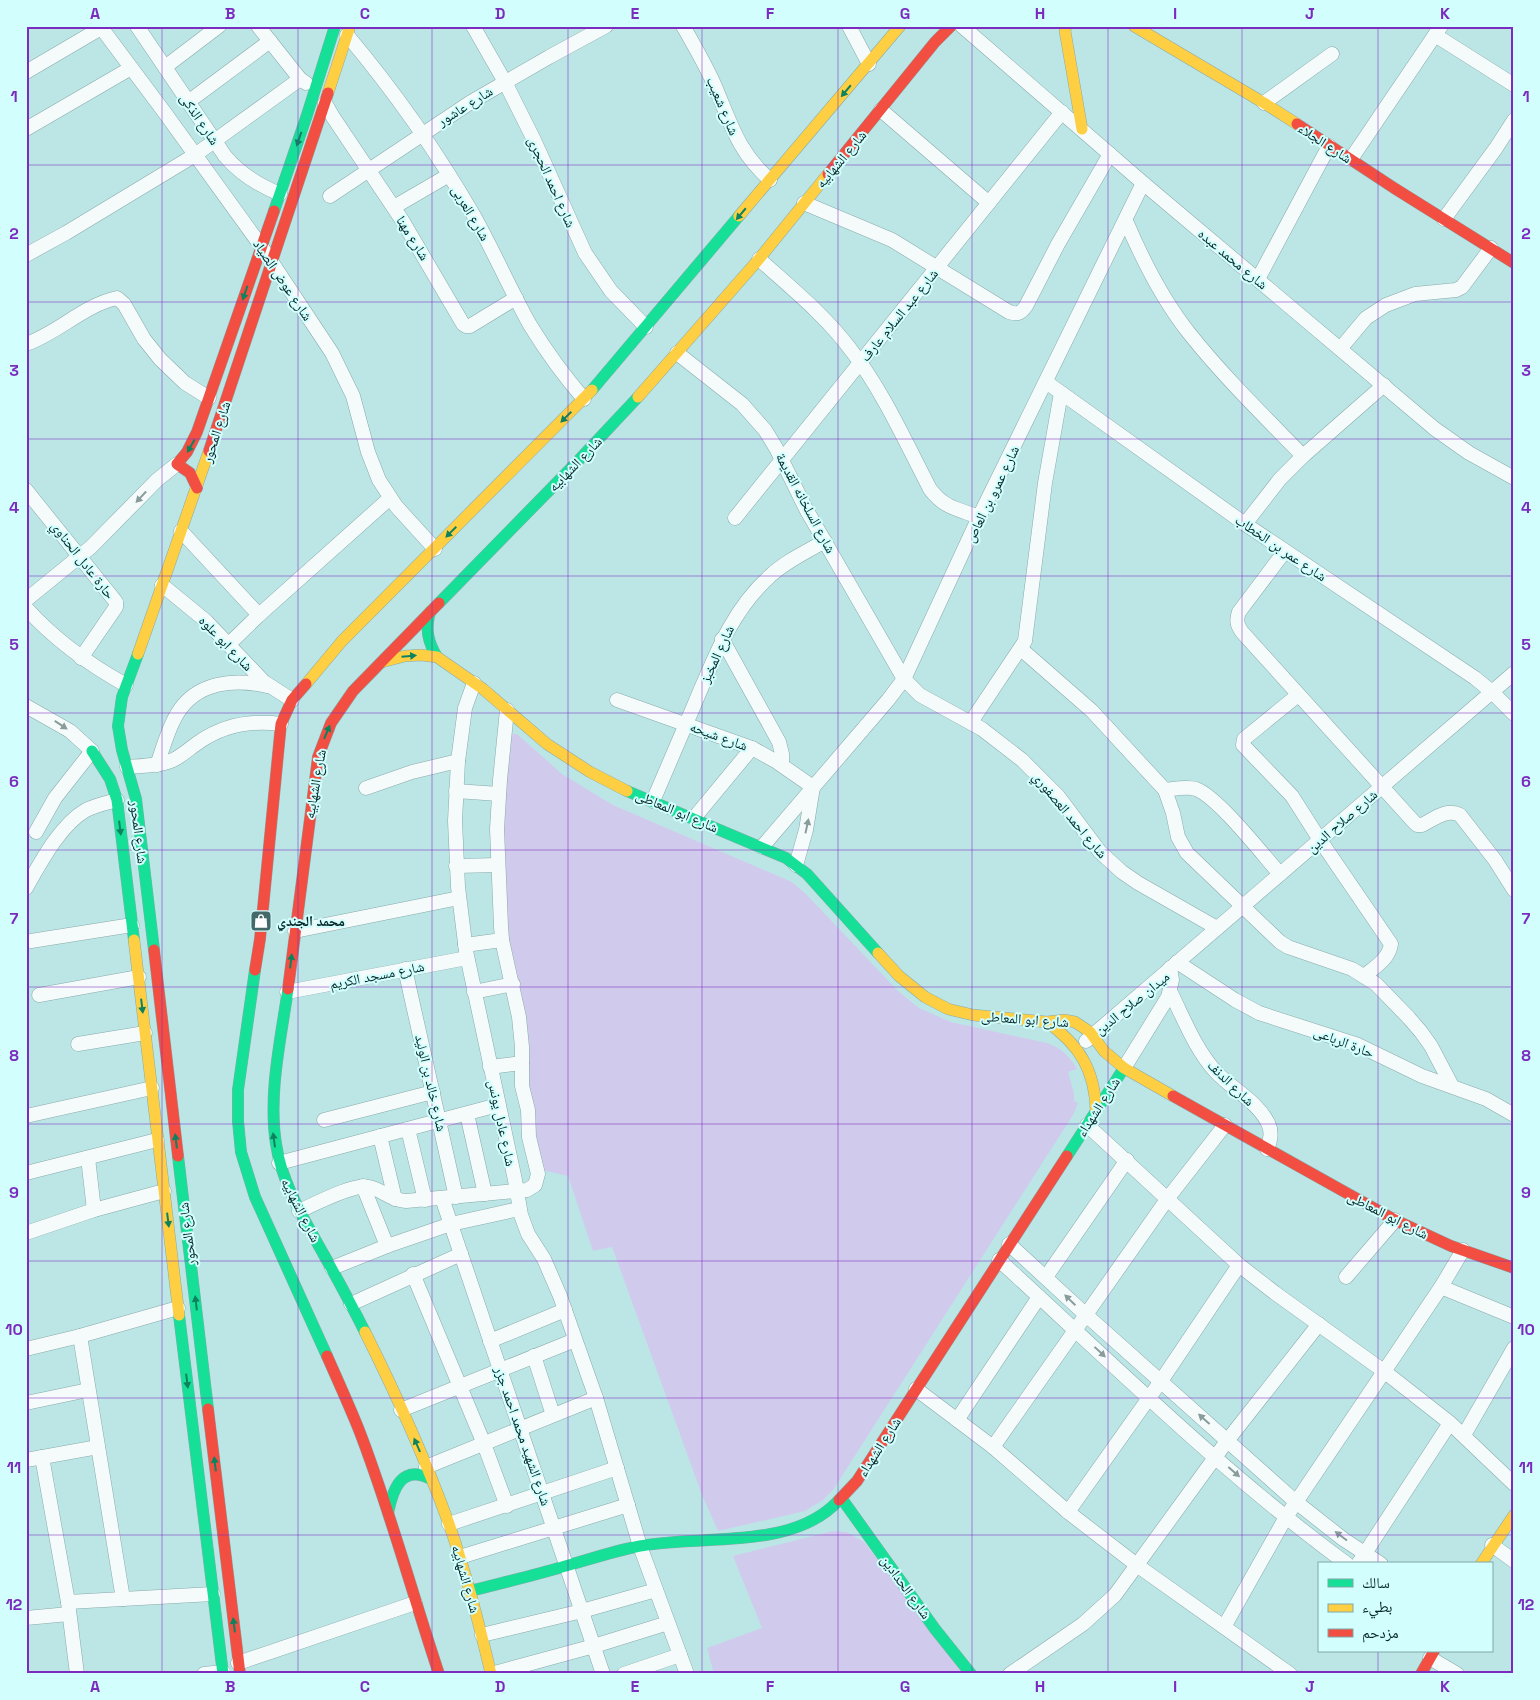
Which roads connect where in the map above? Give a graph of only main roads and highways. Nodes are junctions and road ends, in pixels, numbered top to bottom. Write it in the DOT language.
graph roads {
  1 [pos="335,26"];
  2 [pos="900,26"];
  3 [pos="951,26"];
  4 [pos="1066,26"];
  5 [pos="1134,26"];
  6 [pos="349,31"];
  7 [pos="924,55"];
  8 [pos="910,56"];
  9 [pos="307,115"];
  10 [pos="320,120"];
  11 [pos="1082,129"];
  12 [pos="1514,263"];
  13 [pos="631,345"];
  14 [pos="638,356"];
  15 [pos="649,366"];
  16 [pos="662,371"];
  17 [pos="625,389"];
  18 [pos="634,402"];
  19 [pos="197,488"];
  20 [pos="430,612"];
  21 [pos="437,657"];
  22 [pos="381,662"];
  23 [pos="92,751"];
  24 [pos="150,920"];
  25 [pos="132,923"];
  26 [pos="1047,1022"];
  27 [pos="1124,1068"];
  28 [pos="1096,1111"];
  29 [pos="188,1240"];
  30 [pos="170,1242"];
  31 [pos="1514,1268"];
  32 [pos="429,1473"];
  33 [pos="842,1500"];
  34 [pos="388,1513"];
  35 [pos="1514,1515"];
  36 [pos="1482,1562"];
  37 [pos="470,1591"];
  38 [pos="1432,1655"];
  39 [pos="239,1668"];
  40 [pos="223,1673"];
  41 [pos="439,1674"];
  42 [pos="491,1674"];
  43 [pos="971,1674"];
  44 [pos="1421,1674"];
  1 -- 9 [label="main road, شارع المحور"];
  2 -- 13 [label="main road, one-way"];
  3 -- 7 [label="main road, شارع الشهابيه"];
  4 -- 11 [label="main road"];
  5 -- 12 [label="main road, شارع الجلاء"];
  6 -- 10 [label="main road, شارع المحور"];
  7 -- 8 [label="main road"];
  7 -- 16 [label="main road, شارع الشهابيه"];
  9 -- 10 [label="main road"];
  9 -- 19 [label="main road, شارع المحور, one-way"];
  10 -- 19 [label="main road, شارع المحور"];
  13 -- 14 [label="main road"];
  13 -- 34 [label="main road, one-way"];
  15 -- 16 [label="main road"];
  16 -- 18 [label="main road, شارع الشهابيه"];
  17 -- 18 [label="main road"];
  18 -- 20 [label="main road, شارع الشهابيه"];
  19 -- 24 [label="main road, شارع المحور"];
  20 -- 21 [label="main road"];
  20 -- 22 [label="main road, شارع الشهابيه"];
  22 -- 21 [label="main road, one-way"];
  21 -- 26 [label="main road, شارع ابو المعاطى"];
  32 -- 22 [label="main road, شارع الشهابيه, one-way"];
  23 -- 25 [label="main road, شارع المحور, one-way"];
  24 -- 25 [label="main road"];
  29 -- 24 [label="main road, شارع المحور, one-way"];
  25 -- 30 [label="main road, شارع المحور, one-way"];
  26 -- 27 [label="main road, شارع ابو المعاطى"];
  26 -- 28 [label="main road"];
  27 -- 28 [label="main road, شارع الشهداء"];
  27 -- 31 [label="main road, شارع ابو المعاطى"];
  28 -- 33 [label="main road, شارع الشهداء"];
  29 -- 30 [label="main road"];
  39 -- 29 [label="main road, شارع المحور, one-way"];
  30 -- 40 [label="main road, شارع المحور, one-way"];
  32 -- 34 [label="main road"];
  32 -- 37 [label="main road, شارع الشهابيه"];
  33 -- 37 [label="main road, شارع الشهداء"];
  33 -- 43 [label="main road, شارع الحدادين"];
  34 -- 41 [label="main road"];
  35 -- 36 [label="main road"];
  37 -- 42 [label="main road, شارع الشهابيه"];
  38 -- 44 [label="main road"];
}
